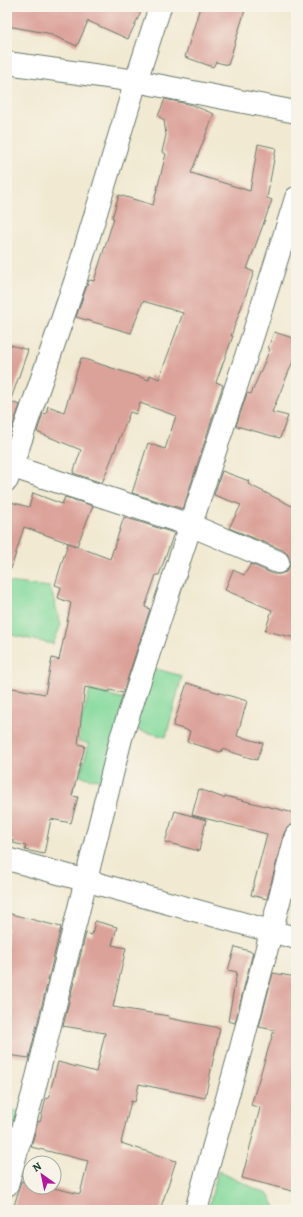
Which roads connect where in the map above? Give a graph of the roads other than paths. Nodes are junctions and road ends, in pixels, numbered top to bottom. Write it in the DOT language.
graph roads {
  1 [pos="160,7"];
  2 [pos="7,63"];
  3 [pos="136,81"];
  4 [pos="296,112"];
  5 [pos="296,198"];
  6 [pos="8,470"];
  7 [pos="190,525"];
  8 [pos="278,562"];
  9 [pos="296,836"];
  10 [pos="7,859"];
  11 [pos="86,881"];
  12 [pos="271,932"];
  13 [pos="296,938"];
  14 [pos="7,1185"];
  15 [pos="196,1210"];
  1 -- 3 [label="main road"];
  2 -- 3 [label="main road"];
  3 -- 4 [label="main road"];
  3 -- 6 [label="main road"];
  5 -- 7 [label="main road"];
  6 -- 7 [label="main road"];
  7 -- 8 [label="main road"];
  7 -- 11 [label="main road"];
  9 -- 12 [label="main road"];
  10 -- 11 [label="main road"];
  11 -- 12 [label="main road"];
  11 -- 14 [label="main road"];
  12 -- 13 [label="main road"];
  12 -- 15 [label="main road"];
}
